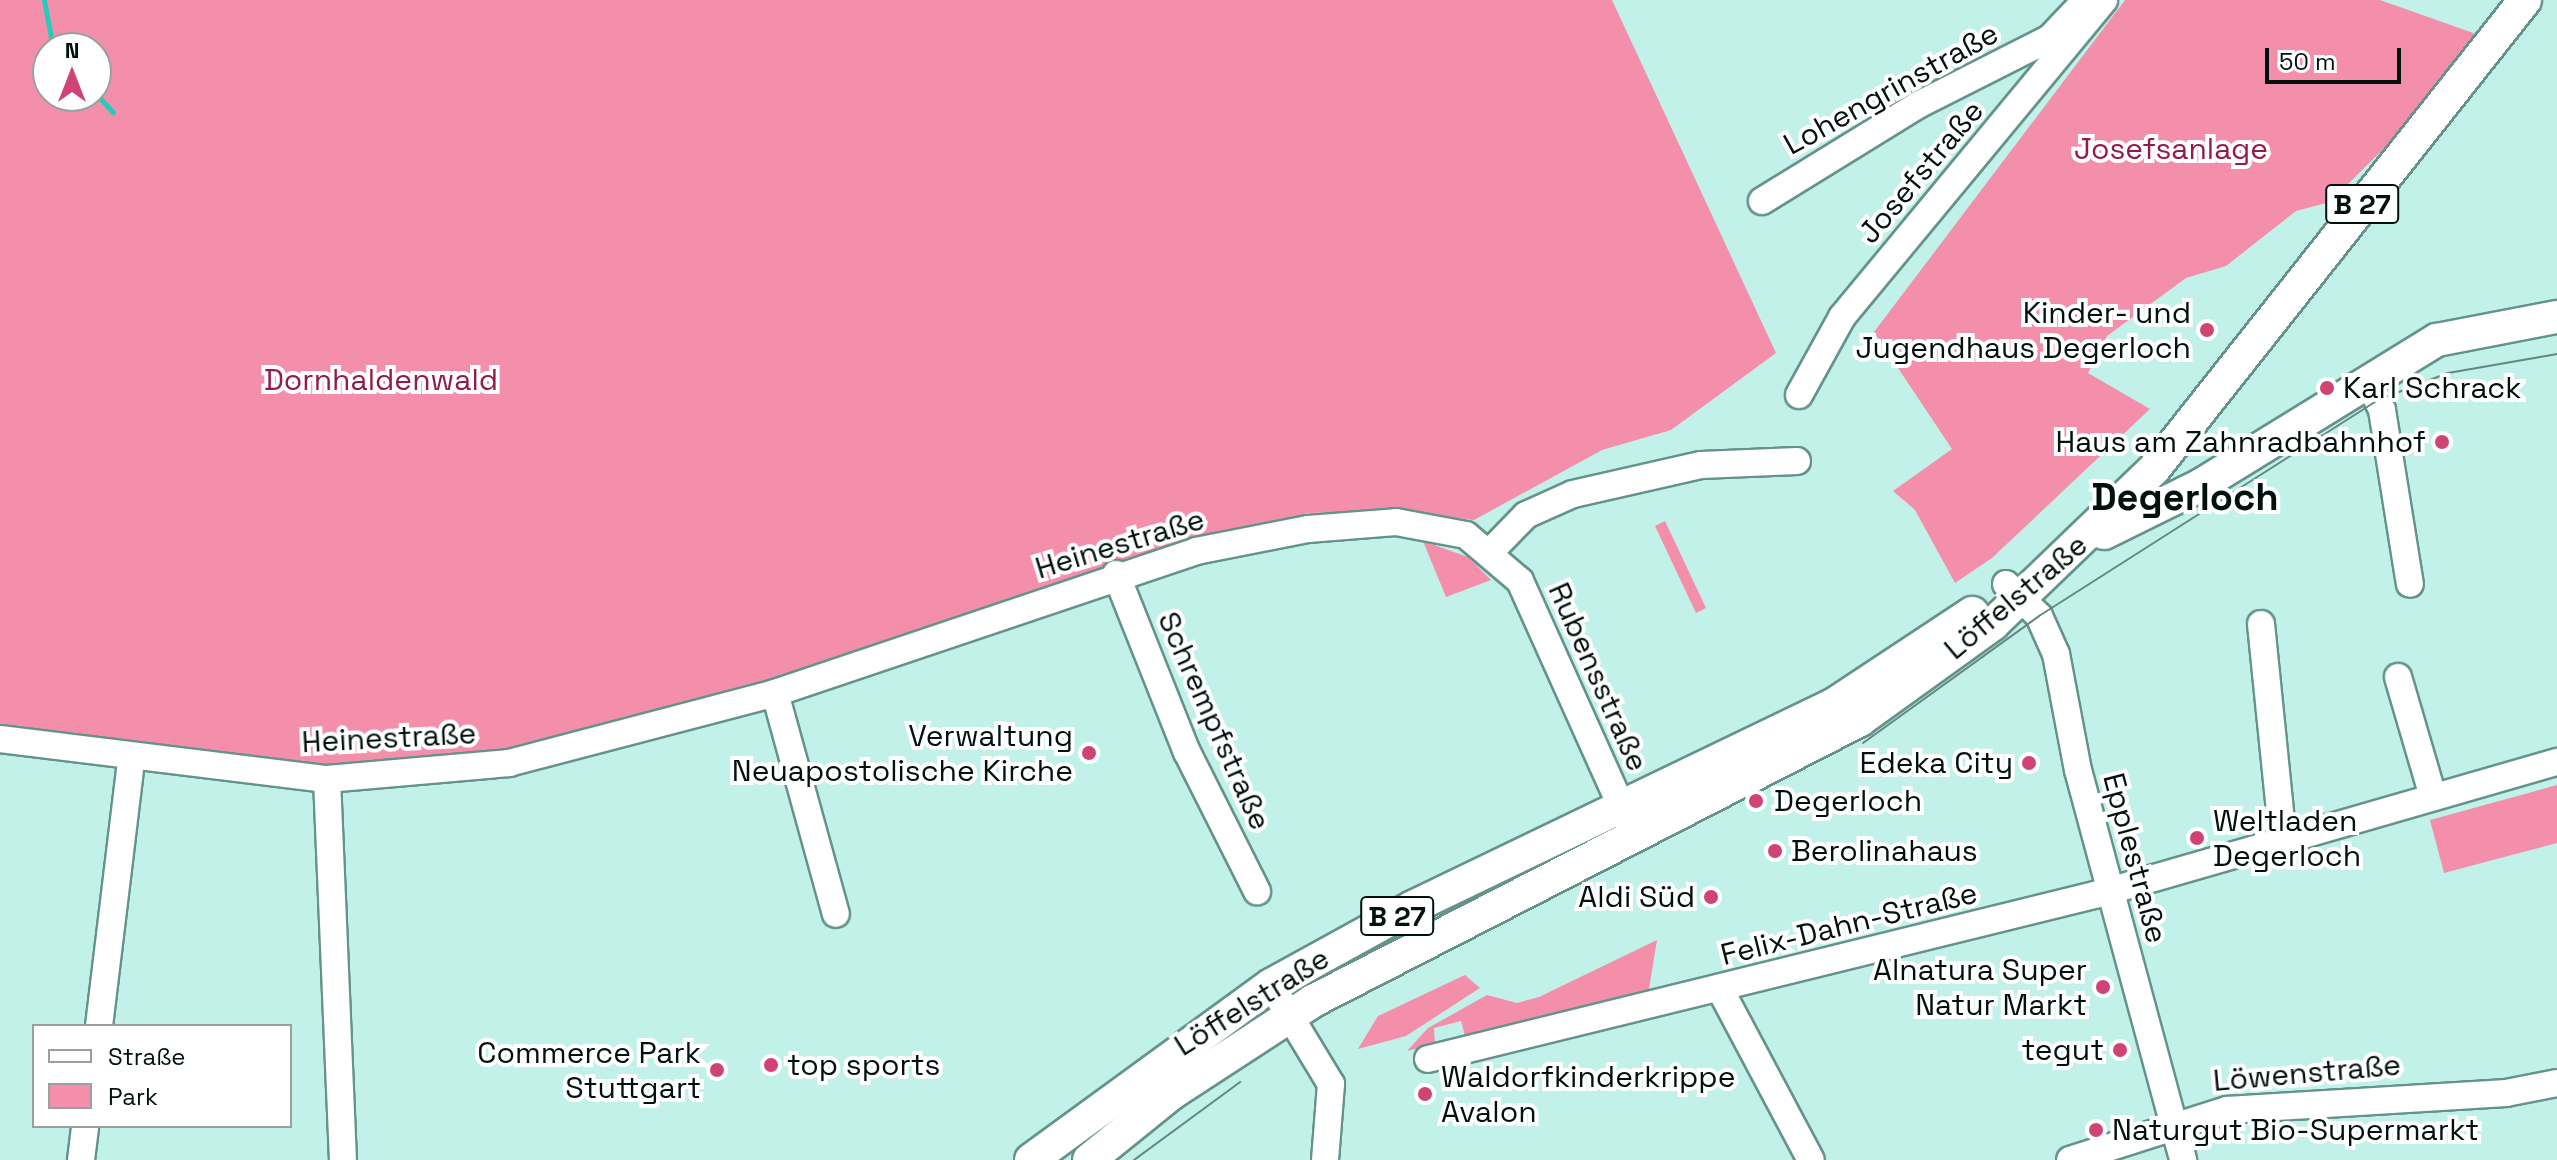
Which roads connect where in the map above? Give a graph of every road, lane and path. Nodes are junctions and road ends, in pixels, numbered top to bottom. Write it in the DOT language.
graph roads {
  1 [pos="2086,0"];
  2 [pos="2104,0"];
  3 [pos="2525,0"];
  4 [pos="1762,201"];
  5 [pos="2557,317"];
  6 [pos="2368,381"];
  7 [pos="1799,395"];
  8 [pos="2200,408"];
  9 [pos="2170,450"];
  10 [pos="1797,461"];
  11 [pos="2187,490"];
  12 [pos="2127,500"];
  13 [pos="2089,506"];
  14 [pos="2081,544"];
  15 [pos="1491,551"];
  16 [pos="1116,574"];
  17 [pos="2410,584"];
  18 [pos="2014,591"];
  19 [pos="2261,624"];
  20 [pos="2398,677"];
  21 [pos="775,693"];
  22 [pos="0,739"];
  23 [pos="131,760"];
  24 [pos="2557,762"];
  25 [pos="327,779"];
  26 [pos="2433,797"];
  27 [pos="1622,807"];
  28 [pos="1636,837"];
  29 [pos="2283,839"];
  30 [pos="2111,890"];
  31 [pos="1257,891"];
  32 [pos="836,914"];
  33 [pos="1271,985"];
  34 [pos="1721,991"];
  35 [pos="1290,1015"];
  36 [pos="99,1024"];
  37 [pos="1428,1059"];
  38 [pos="2557,1083"];
  39 [pos="2172,1123"];
  40 [pos="85,1128"];
  41 [pos="81,1160"];
  42 [pos="343,1160"];
  43 [pos="1031,1160"];
  44 [pos="1089,1160"];
  45 [pos="1325,1160"];
  46 [pos="1811,1160"];
  47 [pos="2070,1160"];
  48 [pos="2183,1160"];
  1 -- 4 [label="street, Lohengrinstraße"];
  2 -- 7 [label="street, Josefstraße"];
  3 -- 8 [label="main road, B 27"];
  5 -- 6 [label="main road"];
  6 -- 11 [label="main road"];
  6 -- 17 [label="street"];
  8 -- 9 [label="main road, Löffelstraße / B 27"];
  8 -- 13 [label="main road, Löffelstraße / B 27"];
  9 -- 11 [label="main road"];
  9 -- 12 [label="main road, Löffelstraße / B 27"];
  10 -- 15 [label="street"];
  11 -- 12 [label="main road"];
  11 -- 14 [label="main road"];
  12 -- 13 [label="main road"];
  12 -- 14 [label="main road, Löffelstraße / B 27"];
  13 -- 18 [label="main road, Löffelstraße / B 27"];
  14 -- 18 [label="main road, Löffelstraße / B 27"];
  15 -- 16 [label="street, Heinestraße"];
  15 -- 27 [label="street, Rubensstraße"];
  16 -- 21 [label="street, Heinestraße"];
  16 -- 31 [label="street, Schrempfstraße"];
  18 -- 27 [label="main road, Löffelstraße / B 27"];
  18 -- 28 [label="main road, Löffelstraße / B 27"];
  18 -- 30 [label="street, Epplestraße"];
  19 -- 29 [label="street"];
  20 -- 26 [label="street"];
  21 -- 25 [label="street, Heinestraße"];
  21 -- 32 [label="street"];
  22 -- 23 [label="street, Heinestraße"];
  23 -- 25 [label="street, Heinestraße"];
  23 -- 36 [label="street"];
  24 -- 26 [label="street, Felix-Dahn-Straße"];
  25 -- 42 [label="street"];
  26 -- 29 [label="street, Felix-Dahn-Straße"];
  27 -- 28 [label="street, Rubensstraße"];
  27 -- 33 [label="main road, Löffelstraße / B 27"];
  28 -- 35 [label="main road, Löffelstraße / B 27"];
  29 -- 30 [label="street, Felix-Dahn-Straße"];
  30 -- 34 [label="street, Felix-Dahn-Straße"];
  30 -- 39 [label="street, Epplestraße"];
  33 -- 35 [label="street"];
  33 -- 43 [label="main road, Löffelstraße / B 27"];
  34 -- 37 [label="street, Felix-Dahn-Straße"];
  34 -- 46 [label="street"];
  35 -- 44 [label="main road, Löffelstraße / B 27"];
  35 -- 45 [label="street"];
  38 -- 39 [label="street, Löwenstraße"];
  39 -- 47 [label="street, Löwenstraße"];
  39 -- 48 [label="street, Epplestraße"];
  40 -- 41 [label="street"];
}
